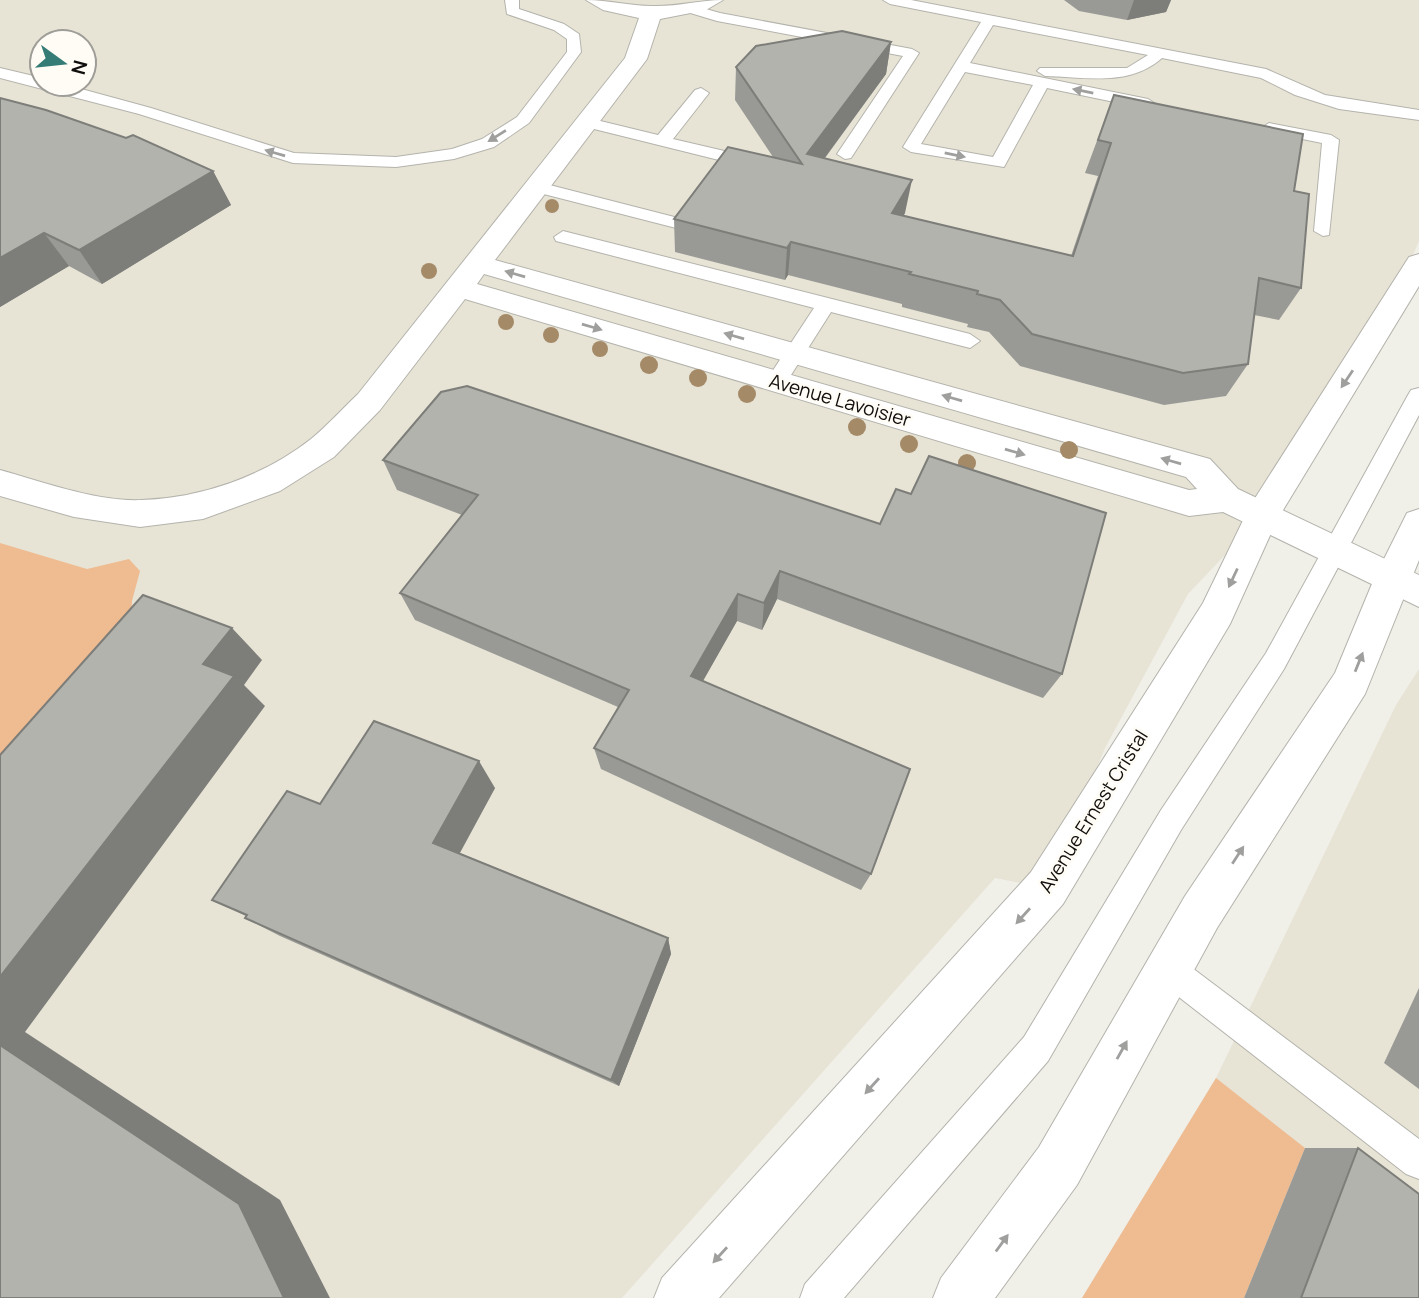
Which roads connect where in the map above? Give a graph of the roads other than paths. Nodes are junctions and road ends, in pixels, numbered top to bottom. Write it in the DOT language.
graph roads {
  1 [pos="512,0"];
  2 [pos="596,0"];
  3 [pos="713,0"];
  4 [pos="890,0"];
  5 [pos="692,9"];
  6 [pos="651,13"];
  7 [pos="989,20"];
  8 [pos="1159,53"];
  9 [pos="960,66"];
  10 [pos="0,73"];
  11 [pos="1040,77"];
  12 [pos="28,80"];
  13 [pos="546,90"];
  14 [pos="701,93"];
  15 [pos="96,98"];
  16 [pos="1341,103"];
  17 [pos="1163,107"];
  18 [pos="1419,115"];
  19 [pos="589,123"];
  20 [pos="1264,127"];
  21 [pos="662,141"];
  22 [pos="845,154"];
  23 [pos="727,157"];
  24 [pos="538,187"];
  25 [pos="680,224"];
  26 [pos="1322,231"];
  27 [pos="563,237"];
  28 [pos="477,263"];
  29 [pos="1419,263"];
  30 [pos="456,287"];
  31 [pos="826,305"];
  32 [pos="970,341"];
  33 [pos="797,354"];
  34 [pos="776,382"];
  35 [pos="1419,395"];
  36 [pos="0,483"];
  37 [pos="1244,507"];
  38 [pos="1419,523"];
  39 [pos="1336,551"];
  40 [pos="1406,586"];
  41 [pos="1296,623"];
  42 [pos="1168,969"];
  43 [pos="1419,1161"];
  44 [pos="682,1298"];
  45 [pos="819,1298"];
  46 [pos="961,1298"];
  1 -- 13 [label="lane"];
  2 -- 6 [label="street"];
  3 -- 5 [label="street"];
  4 -- 7 [label="lane"];
  5 -- 6 [label="street"];
  5 -- 22 [label="lane"];
  6 -- 19 [label="street"];
  7 -- 8 [label="lane"];
  7 -- 9 [label="lane"];
  8 -- 11 [label="lane"];
  8 -- 16 [label="lane"];
  9 -- 11 [label="lane"];
  9 -- 11 [label="lane, one-way"];
  10 -- 12 [label="lane"];
  17 -- 11 [label="lane, one-way"];
  13 -- 15 [label="lane, one-way"];
  14 -- 21 [label="lane"];
  16 -- 18 [label="lane"];
  16 -- 20 [label="lane"];
  19 -- 21 [label="lane"];
  19 -- 24 [label="street"];
  20 -- 26 [label="lane"];
  21 -- 23 [label="lane"];
  24 -- 25 [label="lane"];
  24 -- 28 [label="street"];
  27 -- 31 [label="lane"];
  28 -- 30 [label="street"];
  33 -- 28 [label="street, Avenue Lavoisier, one-way"];
  29 -- 37 [label="street, Avenue Ernest Cristal, one-way"];
  30 -- 34 [label="street, Avenue Lavoisier, one-way"];
  30 -- 36 [label="street"];
  31 -- 32 [label="lane"];
  31 -- 33 [label="lane"];
  33 -- 34 [label="lane"];
  37 -- 33 [label="street, Avenue Lavoisier, one-way"];
  34 -- 37 [label="street, Avenue Lavoisier, one-way"];
  35 -- 39 [label="lane"];
  37 -- 39 [label="street"];
  37 -- 44 [label="street, Avenue Ernest Cristal, one-way"];
  38 -- 40 [label="street"];
  39 -- 40 [label="street"];
  39 -- 41 [label="lane"];
  42 -- 40 [label="street, one-way"];
  41 -- 45 [label="lane"];
  42 -- 43 [label="lane"];
  46 -- 42 [label="street, one-way"];
}
